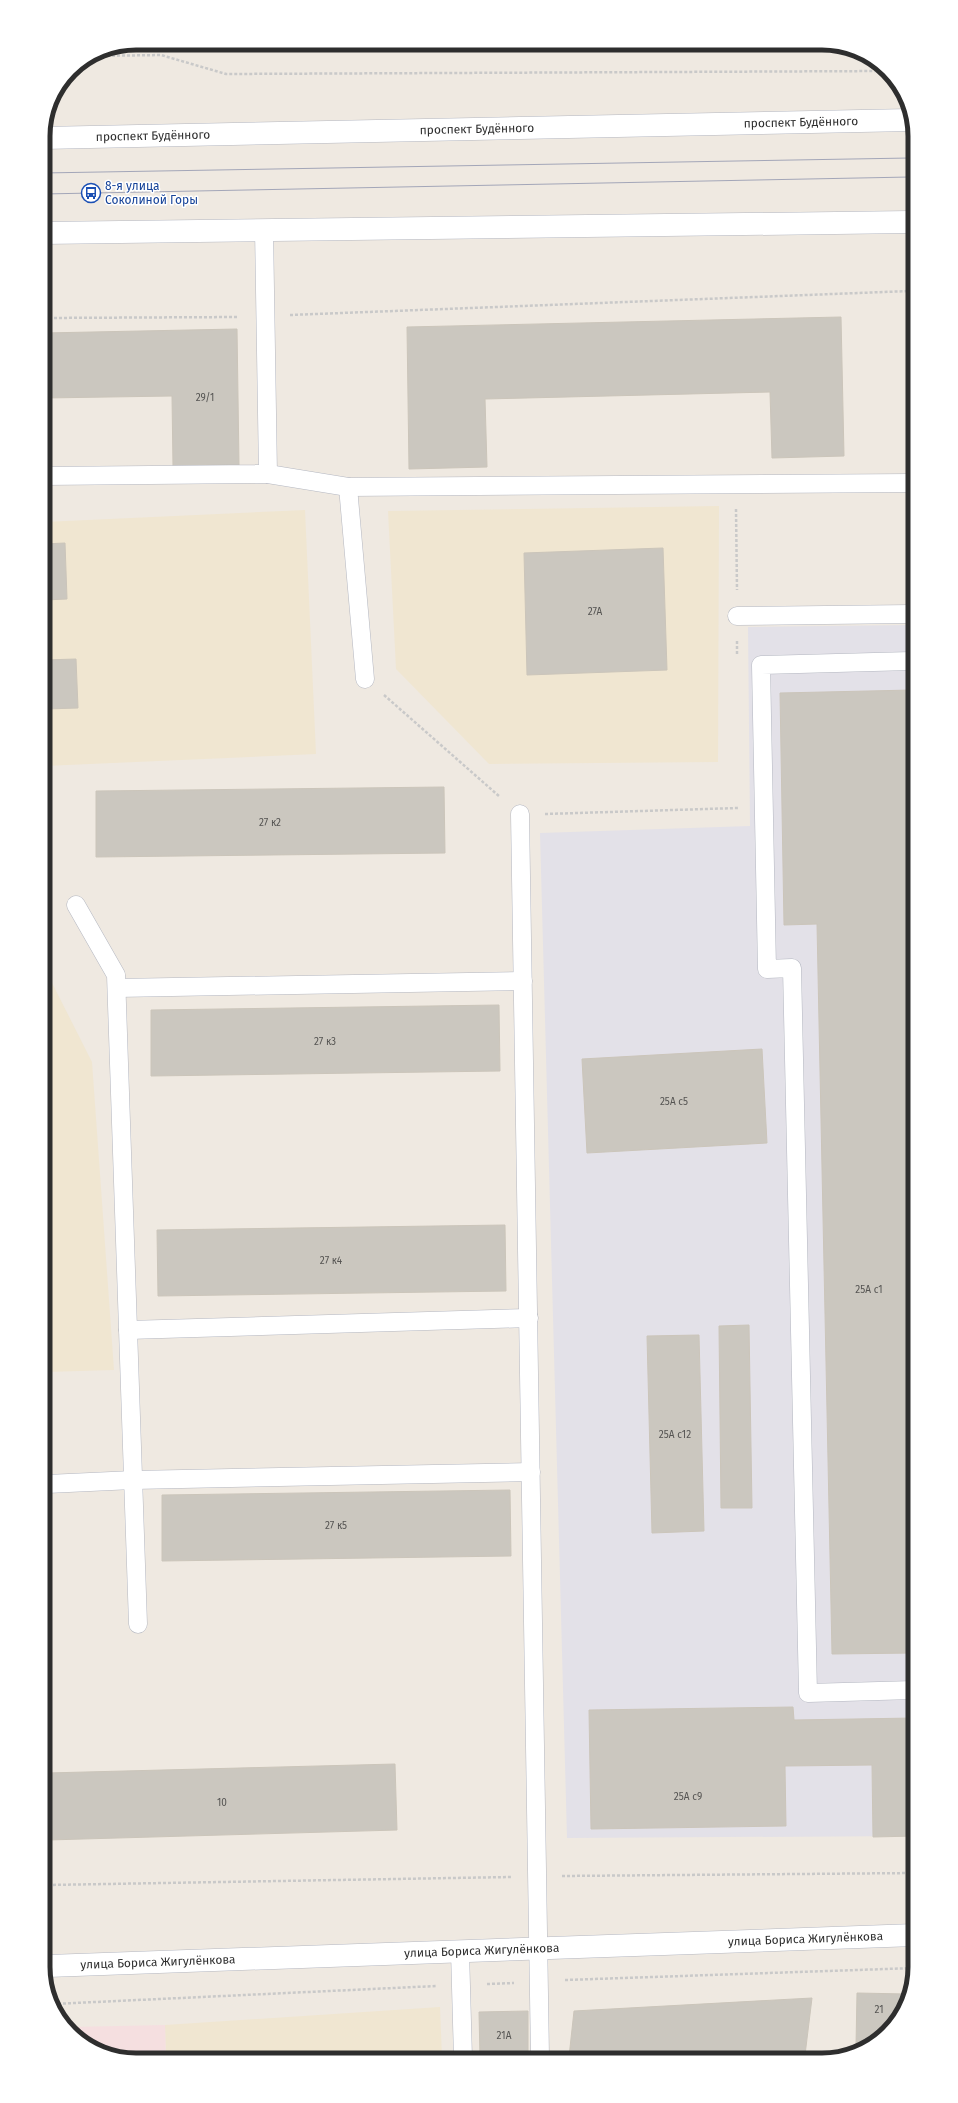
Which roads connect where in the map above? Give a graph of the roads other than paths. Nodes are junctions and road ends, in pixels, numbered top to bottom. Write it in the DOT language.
graph roads {
  1 [pos="906,120"];
  2 [pos="50,138"];
  3 [pos="908,222"];
  4 [pos="264,229"];
  5 [pos="50,233"];
  6 [pos="268,474"];
  7 [pos="50,476"];
  8 [pos="908,484"];
  9 [pos="348,487"];
  10 [pos="908,614"];
  11 [pos="737,616"];
  12 [pos="908,661"];
  13 [pos="365,678"];
  14 [pos="520,814"];
  15 [pos="76,905"];
  16 [pos="523,981"];
  17 [pos="116,988"];
  18 [pos="529,1318"];
  19 [pos="128,1330"];
  20 [pos="531,1472"];
  21 [pos="133,1480"];
  22 [pos="50,1484"];
  23 [pos="138,1624"];
  24 [pos="908,1690"];
  25 [pos="908,1935"];
  26 [pos="539,1948"];
  27 [pos="460,1951"];
  28 [pos="50,1966"];
  29 [pos="463,2053"];
  30 [pos="540,2053"];
  1 -- 2 [label="main road, проспект Будённого"];
  3 -- 4 [label="main road"];
  4 -- 5 [label="main road"];
  4 -- 6 [label="lane"];
  6 -- 7 [label="lane"];
  6 -- 9 [label="lane"];
  8 -- 9 [label="lane"];
  9 -- 13 [label="lane"];
  10 -- 11 [label="lane"];
  12 -- 24 [label="lane"];
  14 -- 16 [label="lane"];
  15 -- 17 [label="lane"];
  16 -- 17 [label="lane"];
  16 -- 18 [label="lane"];
  17 -- 19 [label="lane"];
  18 -- 19 [label="lane"];
  18 -- 20 [label="lane"];
  19 -- 21 [label="lane"];
  20 -- 21 [label="lane"];
  20 -- 26 [label="lane"];
  21 -- 22 [label="lane"];
  21 -- 23 [label="lane"];
  25 -- 26 [label="main road, улица Бориса Жигулёнкова"];
  26 -- 27 [label="main road, улица Бориса Жигулёнкова"];
  26 -- 30 [label="lane"];
  27 -- 28 [label="main road, улица Бориса Жигулёнкова"];
  27 -- 29 [label="lane"];
}
